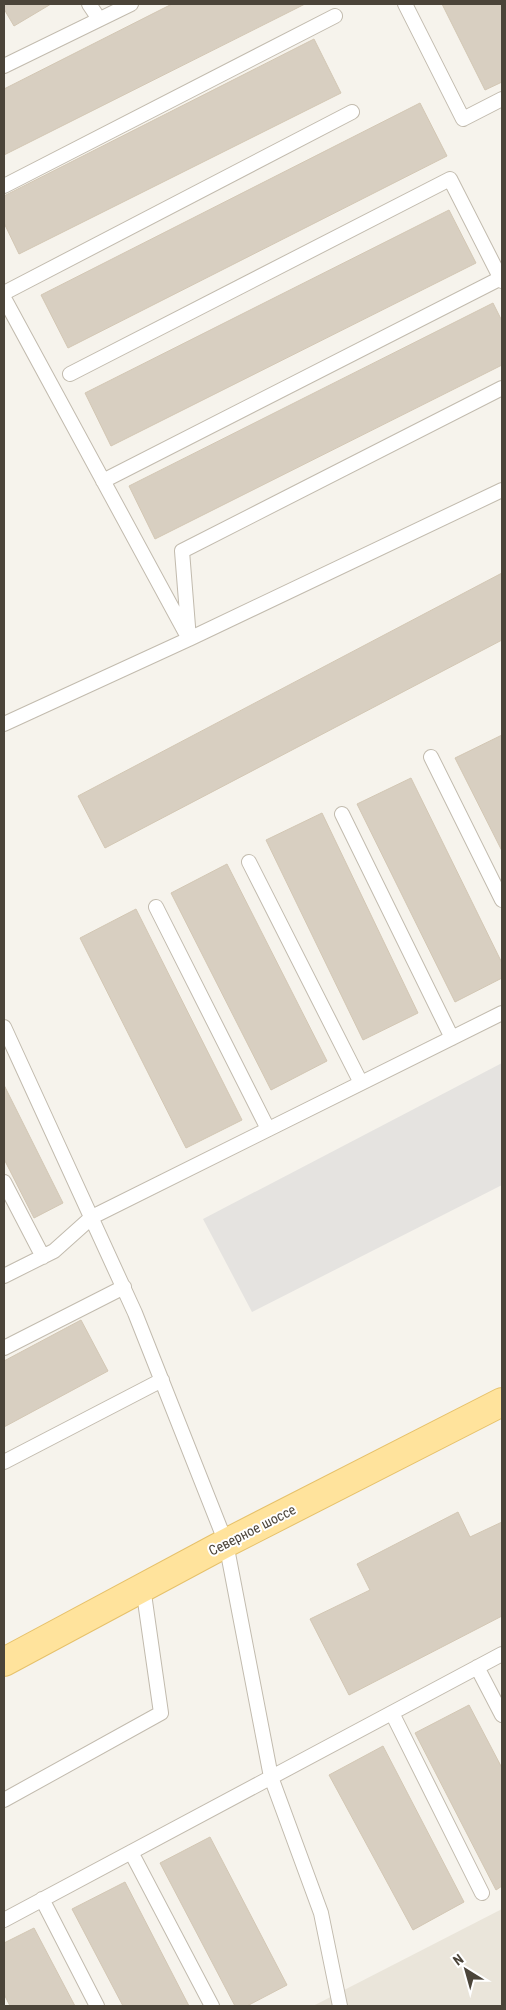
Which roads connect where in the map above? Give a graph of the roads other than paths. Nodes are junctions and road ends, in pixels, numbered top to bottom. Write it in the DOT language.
graph roads {
  1 [pos="89,4"];
  2 [pos="131,4"];
  3 [pos="405,4"];
  4 [pos="335,16"];
  5 [pos="99,19"];
  6 [pos="5,62"];
  7 [pos="502,99"];
  8 [pos="352,112"];
  9 [pos="4,186"];
  10 [pos="501,280"];
  11 [pos="4,293"];
  12 [pos="4,298"];
  13 [pos="70,374"];
  14 [pos="502,388"];
  15 [pos="103,481"];
  16 [pos="502,490"];
  17 [pos="189,640"];
  18 [pos="4,724"];
  19 [pos="431,757"];
  20 [pos="342,814"];
  21 [pos="249,862"];
  22 [pos="502,900"];
  23 [pos="156,907"];
  24 [pos="502,1013"];
  25 [pos="4,1027"];
  26 [pos="452,1038"];
  27 [pos="361,1083"];
  28 [pos="268,1129"];
  29 [pos="4,1182"];
  30 [pos="92,1217"];
  31 [pos="43,1257"];
  32 [pos="4,1276"];
  33 [pos="124,1287"];
  34 [pos="4,1348"];
  35 [pos="162,1380"];
  36 [pos="502,1402"];
  37 [pos="4,1462"];
  38 [pos="226,1543"];
  39 [pos="143,1587"];
  40 [pos="502,1654"];
  41 [pos="4,1662"];
  42 [pos="477,1667"];
  43 [pos="392,1713"];
  44 [pos="502,1714"];
  45 [pos="271,1777"];
  46 [pos="4,1800"];
  47 [pos="131,1852"];
  48 [pos="482,1893"];
  49 [pos="42,1899"];
  50 [pos="4,1920"];
  51 [pos="98,2006"];
  52 [pos="212,2006"];
  53 [pos="340,2006"];
  1 -- 5 [label="lane"];
  2 -- 5 [label="lane"];
  3 -- 7 [label="lane"];
  4 -- 9 [label="lane"];
  5 -- 6 [label="lane"];
  8 -- 11 [label="lane"];
  10 -- 13 [label="lane"];
  10 -- 15 [label="lane"];
  12 -- 15 [label="lane"];
  14 -- 17 [label="lane"];
  15 -- 17 [label="lane"];
  16 -- 17 [label="lane"];
  17 -- 18 [label="lane"];
  19 -- 22 [label="lane"];
  20 -- 26 [label="lane"];
  21 -- 27 [label="lane"];
  23 -- 28 [label="lane"];
  24 -- 26 [label="lane"];
  25 -- 30 [label="lane"];
  26 -- 27 [label="lane"];
  27 -- 28 [label="lane"];
  28 -- 30 [label="lane"];
  29 -- 31 [label="lane"];
  30 -- 31 [label="lane"];
  30 -- 33 [label="lane"];
  31 -- 32 [label="lane"];
  33 -- 34 [label="lane"];
  33 -- 35 [label="lane"];
  35 -- 37 [label="lane"];
  35 -- 38 [label="lane"];
  36 -- 38 [label="main road, Северное шоссе"];
  38 -- 39 [label="main road, Северное шоссе"];
  38 -- 45 [label="lane"];
  39 -- 41 [label="main road, Северное шоссе"];
  39 -- 46 [label="lane"];
  40 -- 42 [label="lane"];
  42 -- 43 [label="lane"];
  42 -- 44 [label="lane"];
  43 -- 45 [label="lane"];
  43 -- 48 [label="lane"];
  45 -- 47 [label="lane"];
  45 -- 53 [label="lane"];
  47 -- 49 [label="lane"];
  47 -- 52 [label="lane"];
  49 -- 50 [label="lane"];
  49 -- 51 [label="lane"];
}
